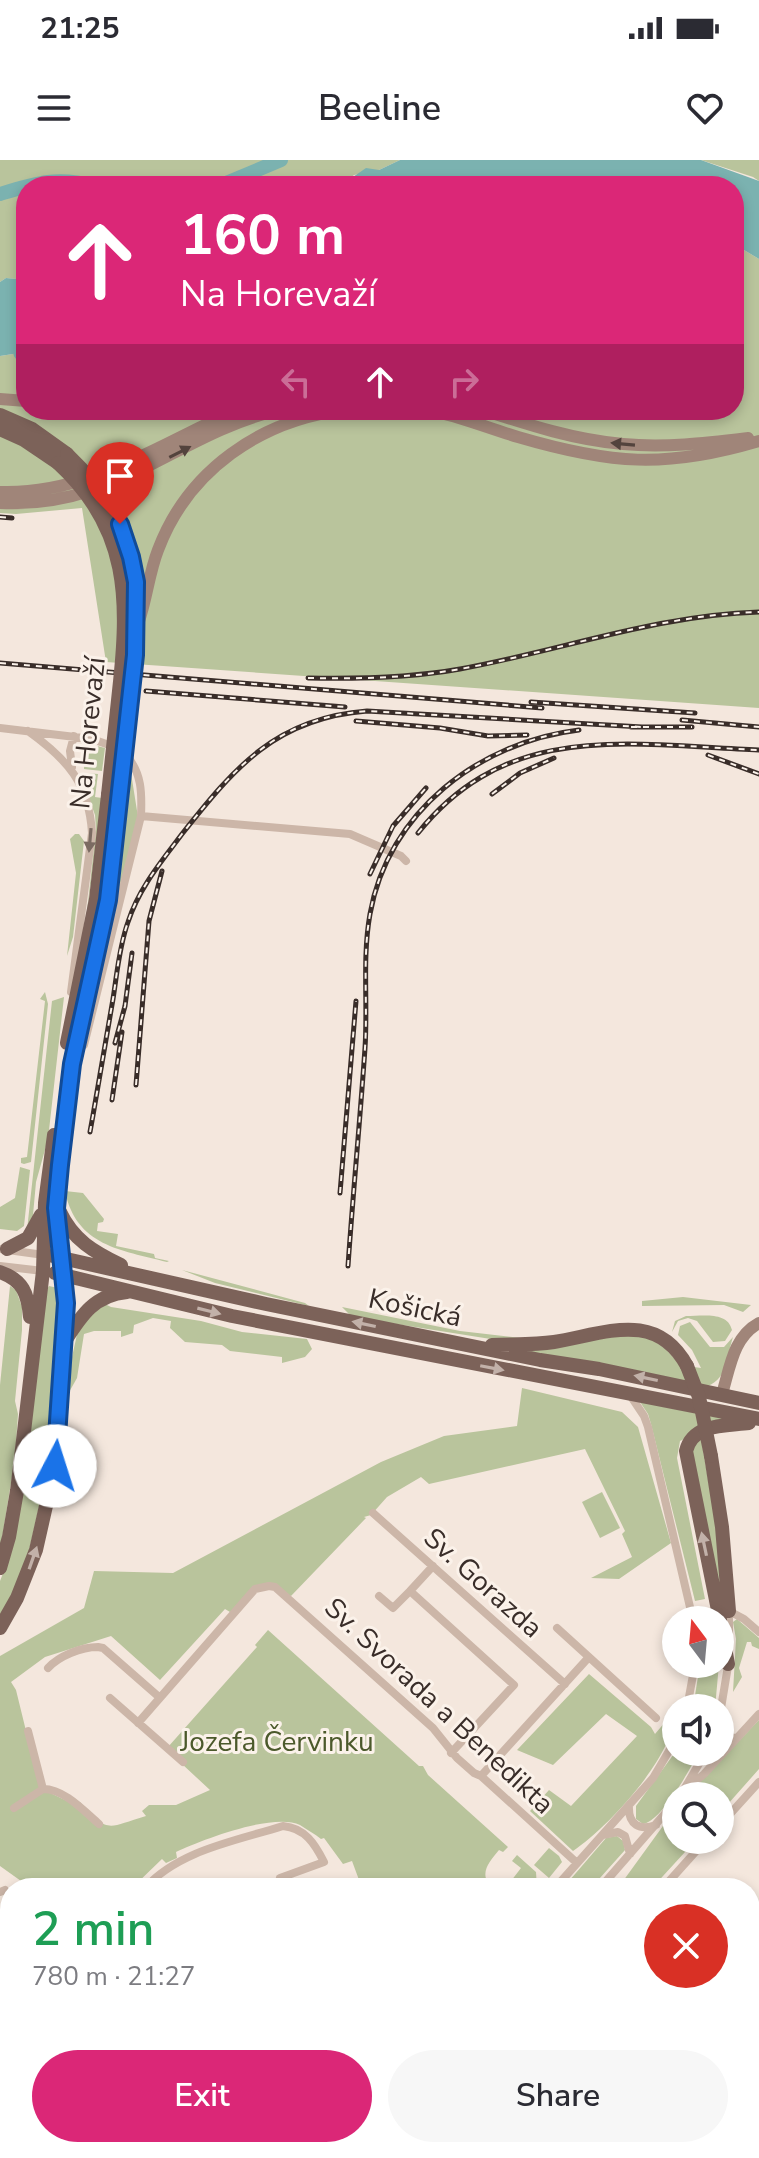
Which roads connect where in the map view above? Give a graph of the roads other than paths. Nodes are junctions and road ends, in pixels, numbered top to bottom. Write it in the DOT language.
graph roads {
  1 [pos="0,415"];
  2 [pos="216,420"];
  3 [pos="249,420"];
  4 [pos="297,420"];
  5 [pos="464,420"];
  6 [pos="517,420"];
  7 [pos="0,429"];
  8 [pos="759,439"];
  9 [pos="62,458"];
  10 [pos="0,492"];
  11 [pos="0,503"];
  12 [pos="137,624"];
  13 [pos="0,728"];
  14 [pos="28,731"];
  15 [pos="74,736"];
  16 [pos="72,769"];
  17 [pos="114,796"];
  18 [pos="141,816"];
  19 [pos="406,861"];
  20 [pos="71,1025"];
  21 [pos="74,1054"];
  22 [pos="51,1200"];
  23 [pos="4,1249"];
  24 [pos="44,1255"];
  25 [pos="61,1258"];
  26 [pos="0,1266"];
  27 [pos="43,1271"];
  28 [pos="0,1272"];
  29 [pos="141,1274"];
  30 [pos="64,1275"];
  31 [pos="133,1292"];
  32 [pos="332,1318"];
  33 [pos="759,1323"];
  34 [pos="328,1335"];
  35 [pos="439,1340"];
  36 [pos="64,1341"];
  37 [pos="33,1343"];
  38 [pos="465,1345"];
  39 [pos="437,1357"];
  40 [pos="628,1393"];
  41 [pos="722,1394"];
  42 [pos="759,1403"];
  43 [pos="704,1409"];
  44 [pos="759,1421"];
  45 [pos="373,1513"];
  46 [pos="433,1566"];
  47 [pos="0,1568"];
  48 [pos="410,1591"];
  49 [pos="379,1596"];
  50 [pos="690,1606"];
  51 [pos="720,1606"];
  52 [pos="723,1606"];
  53 [pos="734,1619"];
  54 [pos="0,1628"];
  55 [pos="557,1628"];
  56 [pos="759,1632"];
  57 [pos="589,1657"];
  58 [pos="48,1668"];
  59 [pos="565,1684"];
  60 [pos="159,1697"];
  61 [pos="110,1698"];
  62 [pos="759,1714"];
  63 [pos="656,1718"];
  64 [pos="138,1723"];
  65 [pos="28,1731"];
  66 [pos="736,1738"];
  67 [pos="451,1753"];
  68 [pos="183,1762"];
  69 [pos="662,1763"];
  70 [pos="481,1776"];
  71 [pos="695,1782"];
  72 [pos="759,1782"];
  73 [pos="43,1789"];
  74 [pos="629,1806"];
  75 [pos="14,1808"];
  76 [pos="734,1810"];
  77 [pos="662,1818"];
  78 [pos="99,1824"];
  79 [pos="656,1825"];
  80 [pos="603,1835"];
  81 [pos="630,1854"];
  82 [pos="693,1854"];
  83 [pos="577,1863"];
  84 [pos="156,1878"];
  85 [pos="280,1878"];
  86 [pos="564,1878"];
  87 [pos="609,1878"];
  88 [pos="672,1878"];
  89 [pos="0,1933"];
  90 [pos="0,1947"];
  1 -- 9 [label="main road, Na Horevaží"];
  2 -- 10 [label="main road"];
  11 -- 3 [label="main road, one-way"];
  4 -- 12 [label="main road"];
  5 -- 8 [label="main road"];
  8 -- 6 [label="main road, one-way"];
  7 -- 9 [label="main road"];
  9 -- 12 [label="main road, Na Horevaží, bridge"];
  9 -- 17 [label="main road, Na Horevaží, bridge"];
  12 -- 17 [label="main road, Na Horevaží, bridge"];
  13 -- 14 [label="street, Na Horevaží"];
  14 -- 15 [label="street, Na Horevaží"];
  14 -- 16 [label="street, Na Horevaží"];
  15 -- 16 [label="street"];
  15 -- 18 [label="street, Na Horevaží"];
  16 -- 20 [label="street, Na Horevaží, one-way"];
  17 -- 20 [label="main road, Na Horevaží"];
  17 -- 21 [label="main road, Na Horevaží"];
  18 -- 19 [label="street"];
  18 -- 21 [label="street, Na Horevaží"];
  20 -- 22 [label="main road, Na Horevaží"];
  21 -- 22 [label="main road, Na Horevaží"];
  22 -- 23 [label="main road"];
  22 -- 24 [label="main road, Na Horevaží"];
  22 -- 25 [label="main road, Na Horevaží"];
  22 -- 29 [label="main road"];
  23 -- 24 [label="street"];
  24 -- 25 [label="main road, Košická"];
  24 -- 27 [label="main road, Na Horevaží"];
  25 -- 29 [label="main road, Košická"];
  25 -- 30 [label="main road, Na Horevaží"];
  26 -- 27 [label="street"];
  27 -- 30 [label="main road, Košická"];
  27 -- 37 [label="main road, Na Horevaží"];
  28 -- 37 [label="main road"];
  29 -- 32 [label="main road, Košická"];
  30 -- 31 [label="main road, Košická"];
  30 -- 36 [label="main road, Na Horevaží"];
  31 -- 34 [label="main road, Košická, one-way"];
  31 -- 36 [label="main road"];
  32 -- 34 [label="street"];
  35 -- 32 [label="main road, Košická, one-way"];
  33 -- 41 [label="main road"];
  34 -- 39 [label="main road, Košická"];
  35 -- 38 [label="main road, Košická"];
  35 -- 39 [label="street"];
  54 -- 36 [label="main road, Na Horevaží, one-way"];
  37 -- 47 [label="main road"];
  41 -- 38 [label="main road, Košická, one-way"];
  38 -- 52 [label="main road, bridge"];
  39 -- 40 [label="main road, Košická, one-way"];
  40 -- 43 [label="main road, Košická"];
  40 -- 50 [label="street"];
  41 -- 42 [label="main road, Košická"];
  41 -- 43 [label="main road"];
  43 -- 44 [label="main road, Košická"];
  51 -- 44 [label="main road, one-way"];
  45 -- 46 [label="street, Sv. Gorazda"];
  46 -- 48 [label="street"];
  46 -- 59 [label="street, Sv. Gorazda"];
  48 -- 49 [label="street"];
  48 -- 67 [label="street"];
  53 -- 56 [label="street"];
  55 -- 57 [label="street"];
  57 -- 59 [label="street"];
  57 -- 63 [label="street"];
  58 -- 60 [label="street"];
  59 -- 70 [label="street"];
  60 -- 64 [label="street"];
  60 -- 67 [label="street, Sv. Svorada a Benedikta"];
  61 -- 64 [label="street"];
  62 -- 66 [label="street"];
  64 -- 68 [label="street"];
  65 -- 73 [label="street"];
  66 -- 71 [label="street"];
  67 -- 70 [label="street, Sv. Svorada a Benedikta"];
  69 -- 74 [label="street"];
  70 -- 83 [label="street, Sv. Svorada a Benedikta"];
  72 -- 76 [label="street"];
  73 -- 75 [label="street"];
  73 -- 78 [label="street"];
  74 -- 79 [label="street"];
  74 -- 80 [label="street"];
  77 -- 79 [label="street"];
  79 -- 81 [label="street"];
  80 -- 81 [label="street"];
  80 -- 83 [label="street"];
  81 -- 87 [label="street"];
  82 -- 88 [label="street"];
  83 -- 86 [label="street"];
  84 -- 85 [label="street"];
  89 -- 90 [label="street"];
}
